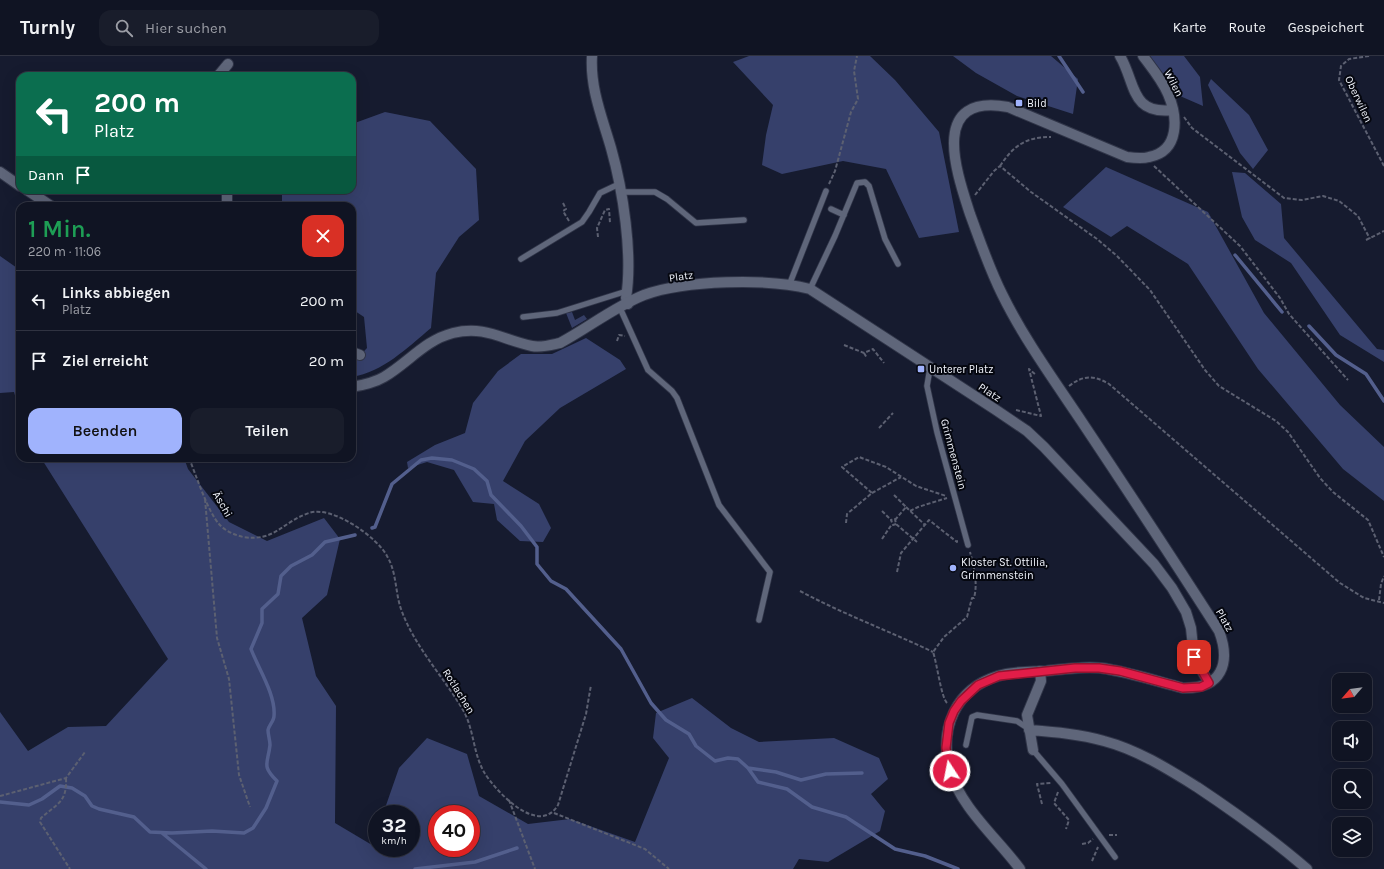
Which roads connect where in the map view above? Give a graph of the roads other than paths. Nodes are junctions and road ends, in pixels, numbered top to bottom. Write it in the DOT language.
graph roads {
  1 [pos="592,56"];
  2 [pos="1120,56"];
  3 [pos="1143,56"];
  4 [pos="228,64"];
  5 [pos="221,72"];
  6 [pos="1173,110"];
  7 [pos="0,172"];
  8 [pos="16,183"];
  9 [pos="620,188"];
  10 [pos="826,191"];
  11 [pos="33,194"];
  12 [pos="45,202"];
  13 [pos="831,209"];
  14 [pos="844,215"];
  15 [pos="744,220"];
  16 [pos="522,259"];
  17 [pos="898,264"];
  18 [pos="790,283"];
  19 [pos="810,288"];
  20 [pos="627,292"];
  21 [pos="624,306"];
  22 [pos="523,317"];
  23 [pos="930,368"];
  24 [pos="356,386"];
  25 [pos="968,545"];
  26 [pos="759,620"];
  27 [pos="1040,671"];
  28 [pos="1209,683"];
  29 [pos="1029,730"];
  30 [pos="966,745"];
  31 [pos="1033,750"];
  32 [pos="1115,857"];
  33 [pos="1020,869"];
  34 [pos="1307,869"];
  1 -- 9 [label="street"];
  2 -- 6 [label="street, Wilen"];
  3 -- 6 [label="street, Wilen"];
  4 -- 5 [label="street"];
  6 -- 28 [label="street, Platz"];
  7 -- 8 [label="street"];
  9 -- 15 [label="lane"];
  9 -- 16 [label="lane"];
  9 -- 20 [label="street"];
  10 -- 18 [label="lane"];
  11 -- 12 [label="street"];
  13 -- 14 [label="lane"];
  14 -- 17 [label="lane"];
  14 -- 19 [label="lane"];
  18 -- 19 [label="street, Platz"];
  18 -- 21 [label="street, Platz"];
  19 -- 23 [label="street, Platz"];
  20 -- 21 [label="street"];
  20 -- 22 [label="lane"];
  21 -- 24 [label="street, Platz"];
  21 -- 26 [label="lane"];
  23 -- 25 [label="lane, Grimmenstein"];
  23 -- 28 [label="street, Platz"];
  27 -- 28 [label="street"];
  27 -- 29 [label="street"];
  27 -- 33 [label="street"];
  29 -- 30 [label="lane"];
  29 -- 31 [label="street"];
  29 -- 34 [label="street"];
  31 -- 32 [label="lane"];
}
